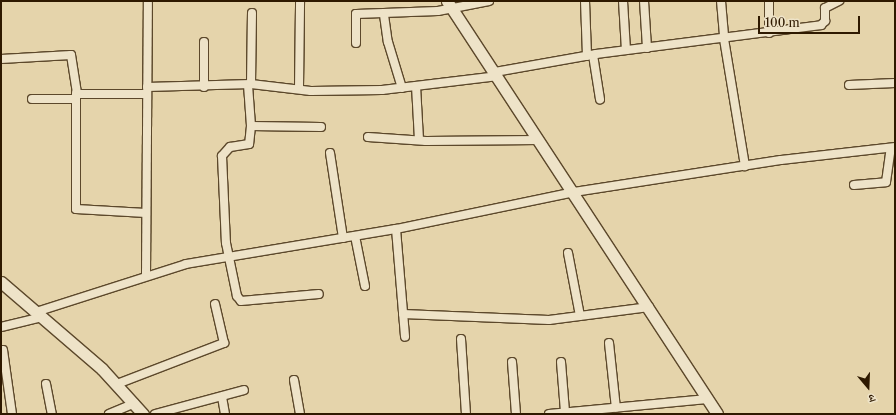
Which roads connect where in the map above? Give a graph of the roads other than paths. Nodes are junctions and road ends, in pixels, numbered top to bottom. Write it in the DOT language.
graph roads {
  1 [pos="148,1"];
  2 [pos="300,1"];
  3 [pos="489,1"];
  4 [pos="585,1"];
  5 [pos="623,1"];
  6 [pos="644,1"];
  7 [pos="721,1"];
  8 [pos="769,1"];
  9 [pos="839,1"];
  10 [pos="449,4"];
  11 [pos="252,13"];
  12 [pos="384,15"];
  13 [pos="768,33"];
  14 [pos="724,39"];
  15 [pos="204,42"];
  16 [pos="356,43"];
  17 [pos="647,48"];
  18 [pos="626,50"];
  19 [pos="590,55"];
  20 [pos="1,59"];
  21 [pos="497,74"];
  22 [pos="895,83"];
  23 [pos="249,85"];
  24 [pos="849,85"];
  25 [pos="416,86"];
  26 [pos="204,87"];
  27 [pos="300,88"];
  28 [pos="402,88"];
  29 [pos="147,90"];
  30 [pos="76,96"];
  31 [pos="32,99"];
  32 [pos="600,99"];
  33 [pos="251,126"];
  34 [pos="321,127"];
  35 [pos="368,137"];
  36 [pos="419,140"];
  37 [pos="539,140"];
  38 [pos="893,148"];
  39 [pos="330,153"];
  40 [pos="745,166"];
  41 [pos="854,185"];
  42 [pos="574,192"];
  43 [pos="146,212"];
  44 [pos="396,229"];
  45 [pos="355,236"];
  46 [pos="343,238"];
  47 [pos="568,253"];
  48 [pos="230,256"];
  49 [pos="146,275"];
  50 [pos="1,282"];
  51 [pos="365,286"];
  52 [pos="319,294"];
  53 [pos="215,304"];
  54 [pos="649,307"];
  55 [pos="39,314"];
  56 [pos="404,314"];
  57 [pos="580,316"];
  58 [pos="1,327"];
  59 [pos="405,337"];
  60 [pos="461,339"];
  61 [pos="609,343"];
  62 [pos="3,350"];
  63 [pos="512,362"];
  64 [pos="561,362"];
  65 [pos="294,380"];
  66 [pos="46,384"];
  67 [pos="117,384"];
  68 [pos="244,390"];
  69 [pos="222,397"];
  70 [pos="707,399"];
  71 [pos="135,403"];
  72 [pos="616,408"];
  73 [pos="565,412"];
  74 [pos="12,414"];
  75 [pos="52,414"];
  76 [pos="108,414"];
  77 [pos="143,414"];
  78 [pos="155,414"];
  79 [pos="225,414"];
  80 [pos="300,414"];
  81 [pos="466,414"];
  82 [pos="516,414"];
  83 [pos="549,414"];
  84 [pos="717,414"];
  1 -- 29 [label="street"];
  2 -- 27 [label="street"];
  3 -- 10 [label="street"];
  4 -- 19 [label="street"];
  5 -- 18 [label="street"];
  6 -- 17 [label="street"];
  7 -- 14 [label="street"];
  8 -- 13 [label="street"];
  9 -- 13 [label="street"];
  10 -- 12 [label="street"];
  10 -- 21 [label="street"];
  11 -- 23 [label="street"];
  12 -- 16 [label="street"];
  12 -- 28 [label="street"];
  13 -- 14 [label="street"];
  14 -- 17 [label="street"];
  14 -- 40 [label="street"];
  15 -- 26 [label="street"];
  17 -- 18 [label="street"];
  18 -- 19 [label="street"];
  19 -- 21 [label="street"];
  19 -- 32 [label="street"];
  20 -- 30 [label="street"];
  21 -- 25 [label="street"];
  21 -- 37 [label="street"];
  22 -- 24 [label="street"];
  23 -- 26 [label="street"];
  23 -- 27 [label="street"];
  23 -- 33 [label="street"];
  25 -- 28 [label="street"];
  25 -- 36 [label="street"];
  26 -- 29 [label="street"];
  27 -- 28 [label="street"];
  29 -- 30 [label="street"];
  29 -- 43 [label="street"];
  30 -- 31 [label="street"];
  30 -- 43 [label="street"];
  33 -- 34 [label="street"];
  33 -- 48 [label="street"];
  35 -- 36 [label="street"];
  36 -- 37 [label="street"];
  37 -- 42 [label="street"];
  38 -- 40 [label="street"];
  38 -- 41 [label="street"];
  39 -- 46 [label="street"];
  40 -- 42 [label="street"];
  42 -- 44 [label="street"];
  42 -- 54 [label="street"];
  43 -- 49 [label="street"];
  44 -- 45 [label="street"];
  44 -- 56 [label="street"];
  45 -- 46 [label="street"];
  45 -- 51 [label="street"];
  46 -- 48 [label="street"];
  47 -- 57 [label="street"];
  48 -- 49 [label="street"];
  48 -- 52 [label="street"];
  49 -- 55 [label="street"];
  50 -- 55 [label="street"];
  53 -- 67 [label="street"];
  54 -- 57 [label="street"];
  54 -- 70 [label="street"];
  55 -- 58 [label="street"];
  55 -- 67 [label="street"];
  56 -- 57 [label="street"];
  56 -- 59 [label="street"];
  60 -- 81 [label="street"];
  61 -- 72 [label="street"];
  62 -- 74 [label="street"];
  63 -- 82 [label="street"];
  64 -- 73 [label="street"];
  65 -- 80 [label="street"];
  66 -- 75 [label="street"];
  67 -- 71 [label="street"];
  68 -- 69 [label="street"];
  69 -- 78 [label="street"];
  69 -- 79 [label="street"];
  70 -- 72 [label="street"];
  70 -- 84 [label="street"];
  71 -- 76 [label="street"];
  71 -- 77 [label="street"];
  72 -- 73 [label="street"];
  73 -- 83 [label="street"];
}
